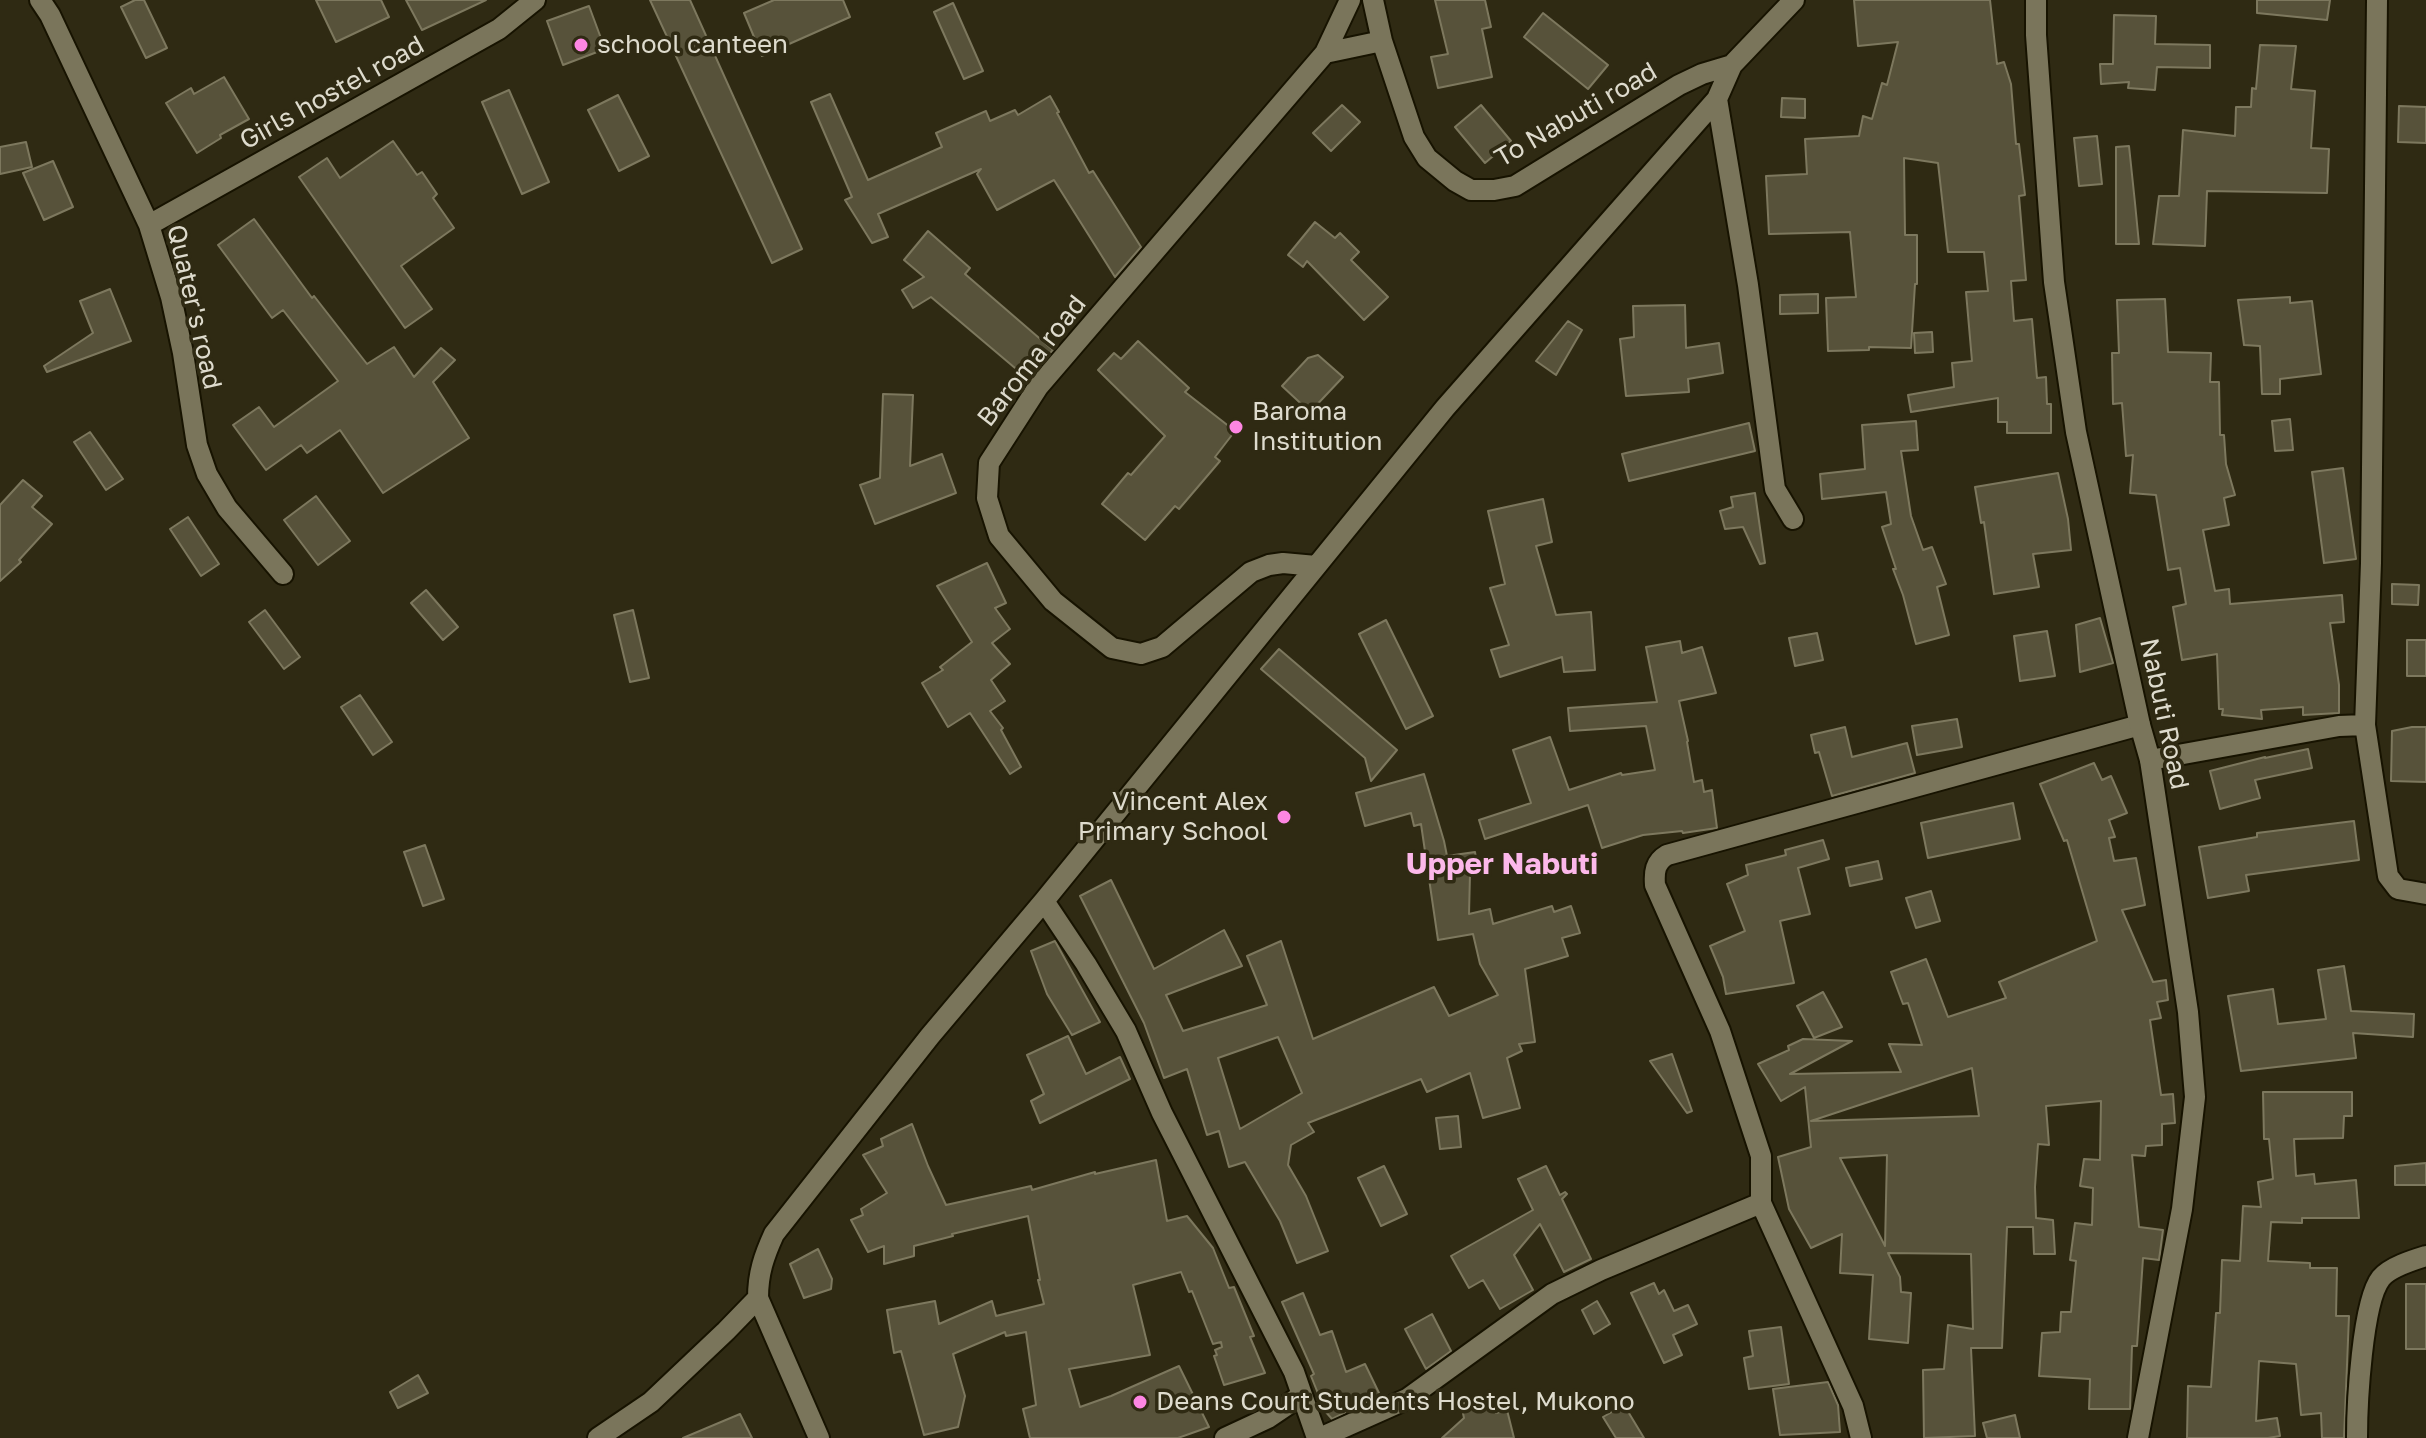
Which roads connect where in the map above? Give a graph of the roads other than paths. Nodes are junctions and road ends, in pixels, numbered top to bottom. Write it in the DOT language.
graph roads {
  1 [pos="40,0"];
  2 [pos="535,0"];
  3 [pos="1350,0"];
  4 [pos="1373,0"];
  5 [pos="1794,0"];
  6 [pos="2036,0"];
  7 [pos="2377,0"];
  8 [pos="1382,41"];
  9 [pos="1325,53"];
  10 [pos="1732,65"];
  11 [pos="1717,99"];
  12 [pos="149,225"];
  13 [pos="1793,519"];
  14 [pos="1316,566"];
  15 [pos="283,574"];
  16 [pos="2140,725"];
  17 [pos="2365,725"];
  18 [pos="2150,760"];
  19 [pos="2426,894"];
  20 [pos="1044,901"];
  21 [pos="1761,1203"];
  22 [pos="2426,1256"];
  23 [pos="758,1298"];
  24 [pos="1302,1395"];
  25 [pos="598,1438"];
  26 [pos="819,1438"];
  27 [pos="1225,1438"];
  28 [pos="1318,1438"];
  29 [pos="1861,1438"];
  30 [pos="2138,1438"];
  31 [pos="2357,1438"];
  1 -- 12 [label="street, Quater's road"];
  2 -- 12 [label="street, Girls hostel road"];
  3 -- 9 [label="street, Baroma road"];
  4 -- 8 [label="street, To Nabuti road"];
  5 -- 10 [label="street"];
  6 -- 16 [label="street, Nabuti Road"];
  7 -- 17 [label="street"];
  8 -- 9 [label="street"];
  8 -- 10 [label="street, To Nabuti road"];
  9 -- 14 [label="street, Baroma road"];
  10 -- 11 [label="street"];
  11 -- 13 [label="street"];
  11 -- 14 [label="street"];
  12 -- 15 [label="street, Quater's road"];
  14 -- 20 [label="street"];
  16 -- 18 [label="street, Nabuti Road"];
  16 -- 21 [label="street"];
  17 -- 18 [label="street"];
  17 -- 19 [label="street"];
  18 -- 30 [label="street, Nabuti Road"];
  20 -- 23 [label="street"];
  20 -- 24 [label="street"];
  21 -- 28 [label="street"];
  21 -- 29 [label="street"];
  22 -- 31 [label="street"];
  23 -- 25 [label="street"];
  23 -- 26 [label="street"];
  24 -- 27 [label="street"];
  24 -- 28 [label="street"];
}
